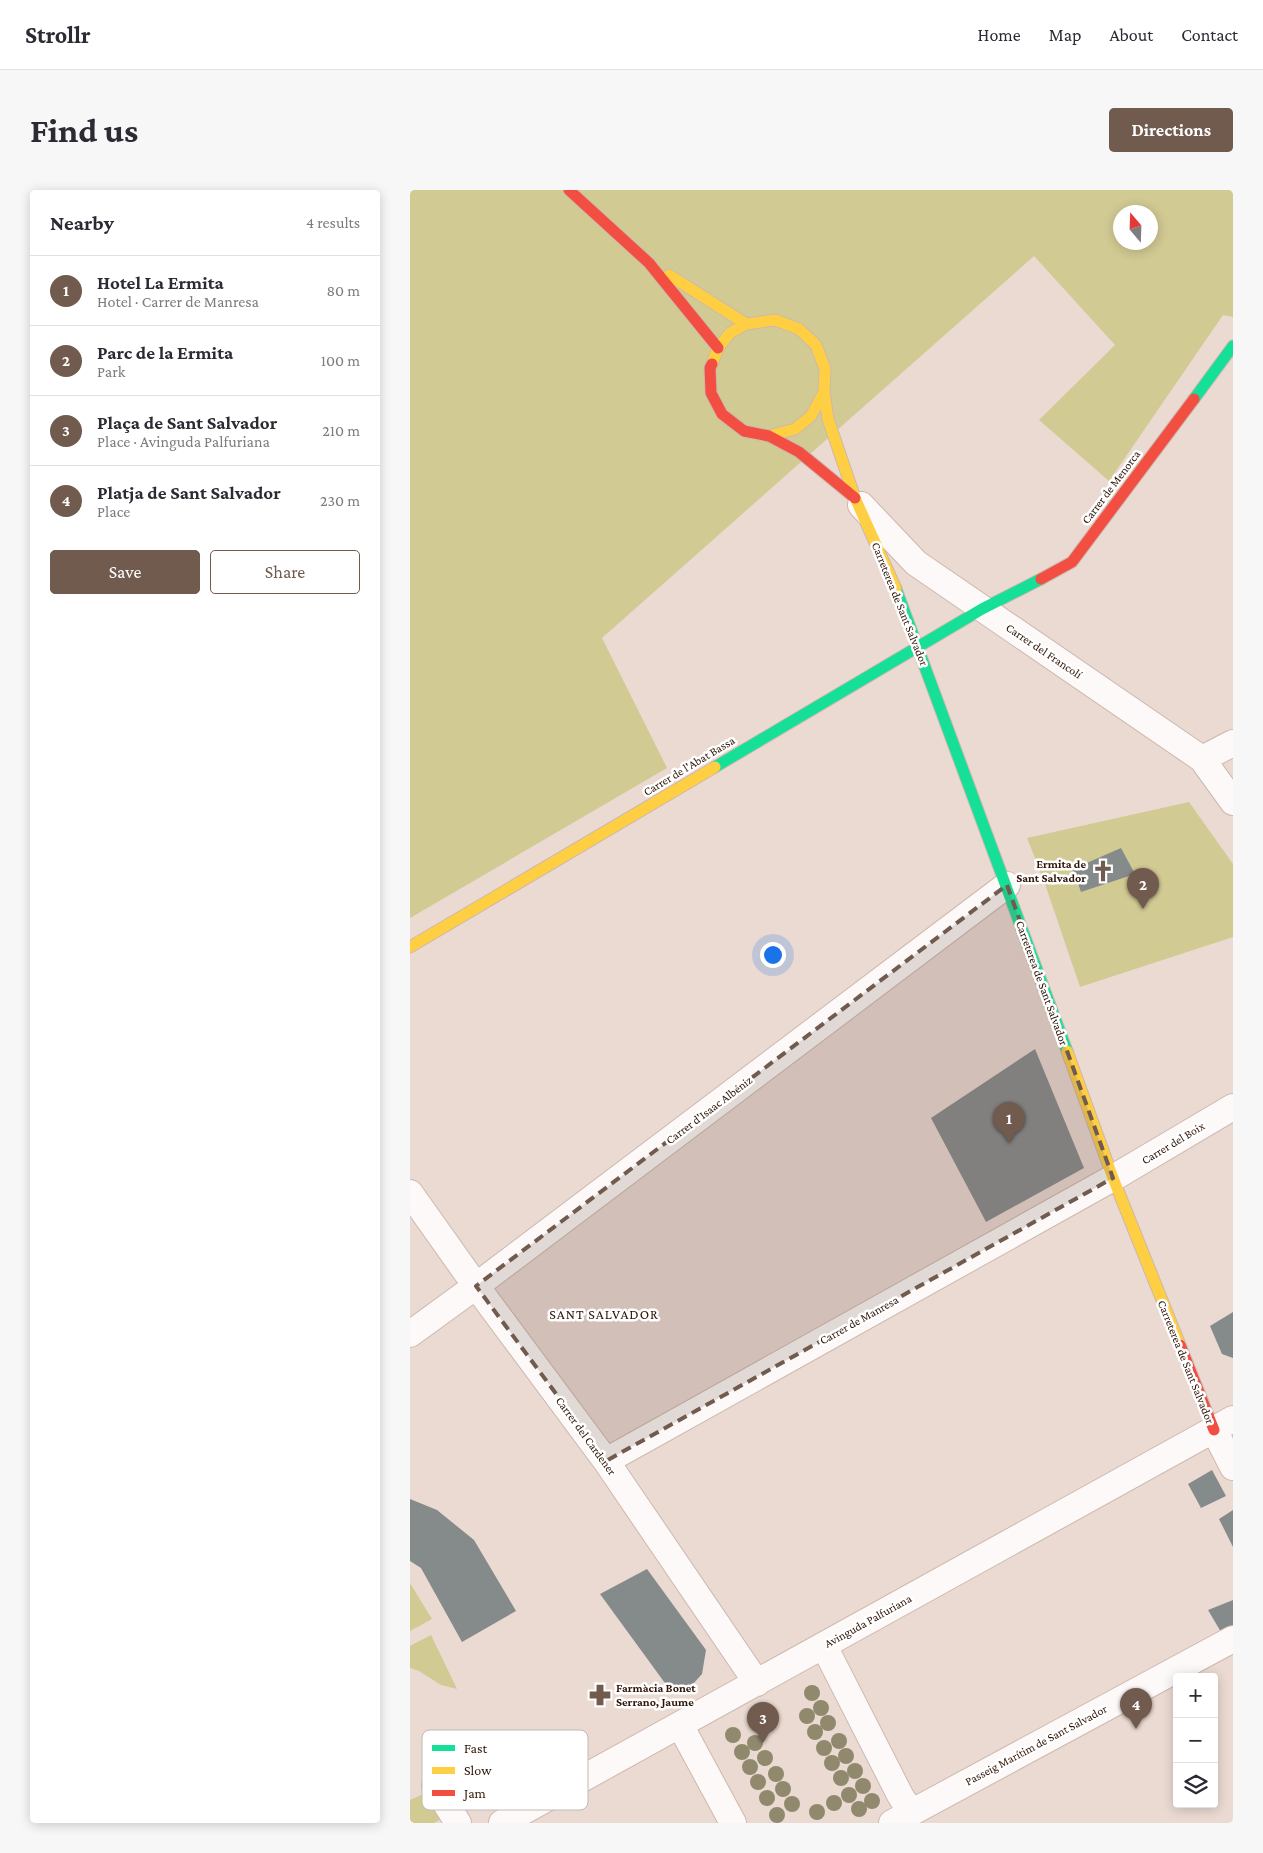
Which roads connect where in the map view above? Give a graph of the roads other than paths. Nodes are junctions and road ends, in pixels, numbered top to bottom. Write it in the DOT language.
graph roads {
  1 [pos="569,190"];
  2 [pos="649,263"];
  3 [pos="746,324"];
  4 [pos="1233,346"];
  5 [pos="718,348"];
  6 [pos="824,392"];
  7 [pos="769,436"];
  8 [pos="855,498"];
  9 [pos="982,609"];
  10 [pos="918,646"];
  11 [pos="1233,743"];
  12 [pos="1202,759"];
  13 [pos="1233,802"];
  14 [pos="1007,885"];
  15 [pos="410,947"];
  16 [pos="1233,1107"];
  17 [pos="1113,1178"];
  18 [pos="410,1194"];
  19 [pos="476,1286"];
  20 [pos="410,1334"];
  21 [pos="1223,1424"];
  22 [pos="606,1461"];
  23 [pos="1233,1466"];
  24 [pos="1233,1638"];
  25 [pos="824,1646"];
  26 [pos="757,1683"];
  27 [pos="680,1725"];
  28 [pos="588,1776"];
  29 [pos="450,1810"];
  30 [pos="526,1810"];
  31 [pos="902,1818"];
  32 [pos="458,1823"];
  33 [pos="502,1823"];
  34 [pos="733,1823"];
  1 -- 2 [label="street"];
  2 -- 3 [label="street"];
  2 -- 5 [label="street"];
  3 -- 5 [label="street"];
  3 -- 6 [label="street"];
  4 -- 9 [label="street, Carrer de Menorca"];
  5 -- 7 [label="street"];
  6 -- 7 [label="street"];
  6 -- 8 [label="street, Carreterea de Sant Salvador"];
  7 -- 8 [label="street"];
  8 -- 9 [label="street, Carrer del Francolí"];
  8 -- 10 [label="street, Carreterea de Sant Salvador"];
  9 -- 10 [label="street, Carrer de l'Abat Bassa"];
  9 -- 12 [label="street, Carrer del Francolí"];
  10 -- 14 [label="street, Carreterea de Sant Salvador"];
  10 -- 15 [label="street, Carrer de l'Abat Bassa"];
  11 -- 12 [label="street"];
  12 -- 13 [label="street, Carrer del Francolí"];
  14 -- 17 [label="street, Carreterea de Sant Salvador"];
  14 -- 19 [label="street, Carrer d'Isaac Albéniz"];
  16 -- 17 [label="street, Carrer del Boix"];
  17 -- 21 [label="street, Carreterea de Sant Salvador"];
  17 -- 22 [label="street, Carrer de Manresa"];
  18 -- 19 [label="street, Carrer del Cardener"];
  19 -- 20 [label="street, Carrer d'Isaac Albéniz"];
  19 -- 22 [label="street, Carrer del Cardener"];
  21 -- 23 [label="street, Carreterea de Sant Salvador"];
  21 -- 25 [label="street, Avinguda Palfuriana"];
  22 -- 26 [label="street, Carrer del Cardener"];
  24 -- 31 [label="street, Passeig Marítim de Sant Salvador"];
  25 -- 26 [label="street, Avinguda Palfuriana"];
  25 -- 31 [label="street"];
  26 -- 27 [label="street, Avinguda Palfuriana"];
  27 -- 28 [label="street, Avinguda Palfuriana"];
  27 -- 34 [label="street"];
  29 -- 32 [label="street"];
  30 -- 33 [label="street, Avinguda Palfuriana"];
}
